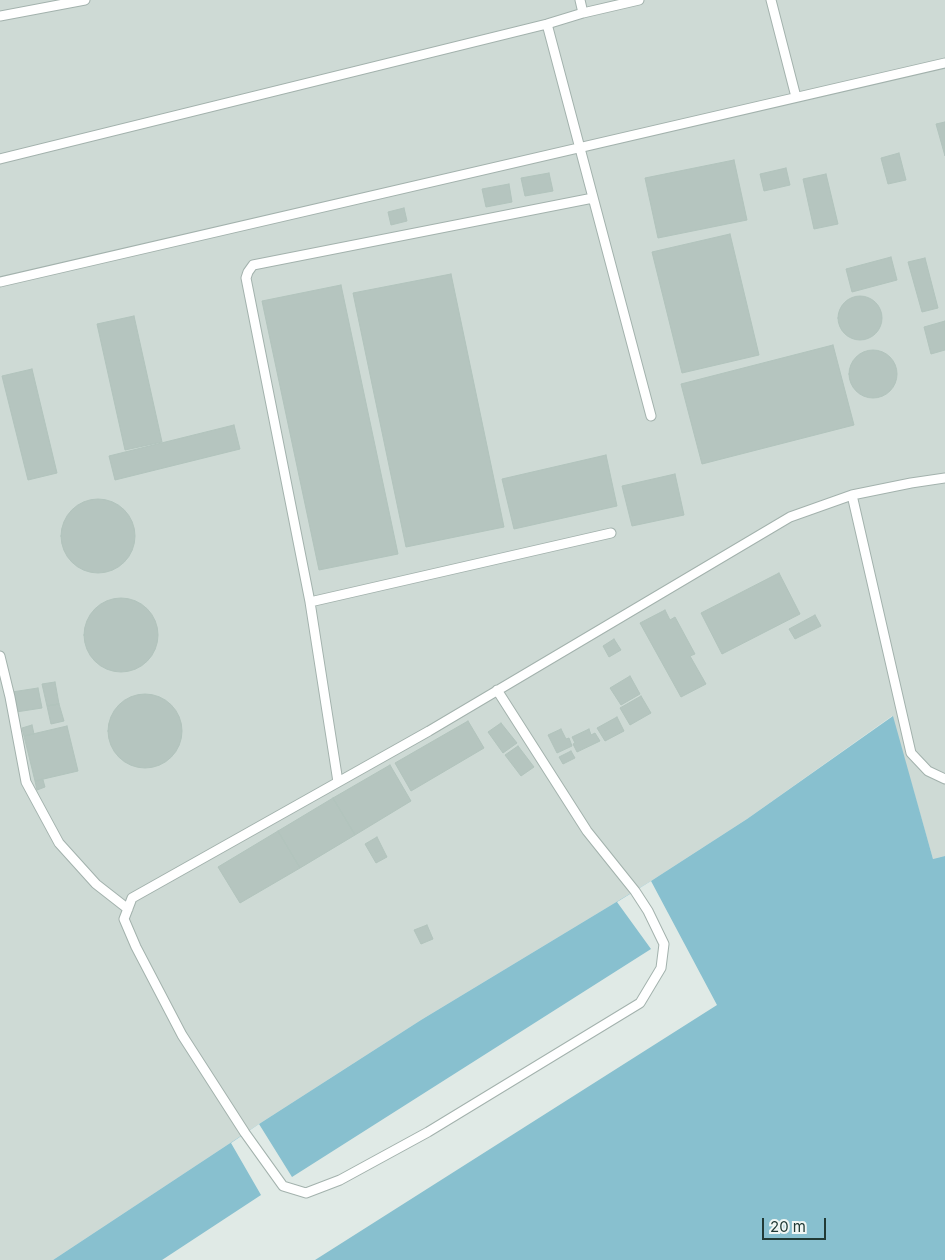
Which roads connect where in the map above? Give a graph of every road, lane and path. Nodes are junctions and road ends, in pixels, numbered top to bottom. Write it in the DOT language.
graph roads {
  1 [pos="85,0"];
  2 [pos="580,0"];
  3 [pos="638,0"];
  4 [pos="771,0"];
  5 [pos="583,13"];
  6 [pos="0,16"];
  7 [pos="547,24"];
  8 [pos="945,63"];
  9 [pos="796,98"];
  10 [pos="580,148"];
  11 [pos="0,159"];
  12 [pos="593,198"];
  13 [pos="0,282"];
  14 [pos="651,416"];
  15 [pos="945,478"];
  16 [pos="852,495"];
  17 [pos="611,533"];
  18 [pos="310,602"];
  19 [pos="0,656"];
  20 [pos="498,690"];
  21 [pos="945,779"];
  22 [pos="338,782"];
  23 [pos="128,909"];
  1 -- 6 [label="lane"];
  2 -- 5 [label="lane"];
  3 -- 5 [label="lane"];
  4 -- 9 [label="lane"];
  5 -- 7 [label="lane"];
  7 -- 10 [label="lane"];
  7 -- 11 [label="lane"];
  8 -- 9 [label="lane"];
  9 -- 10 [label="lane"];
  10 -- 12 [label="lane"];
  10 -- 13 [label="lane"];
  12 -- 14 [label="lane"];
  12 -- 18 [label="lane"];
  15 -- 16 [label="lane"];
  16 -- 20 [label="lane"];
  16 -- 21 [label="lane"];
  17 -- 18 [label="lane"];
  18 -- 22 [label="lane"];
  19 -- 23 [label="lane"];
  20 -- 22 [label="lane"];
  20 -- 23 [label="lane"];
  22 -- 23 [label="lane"];
}
